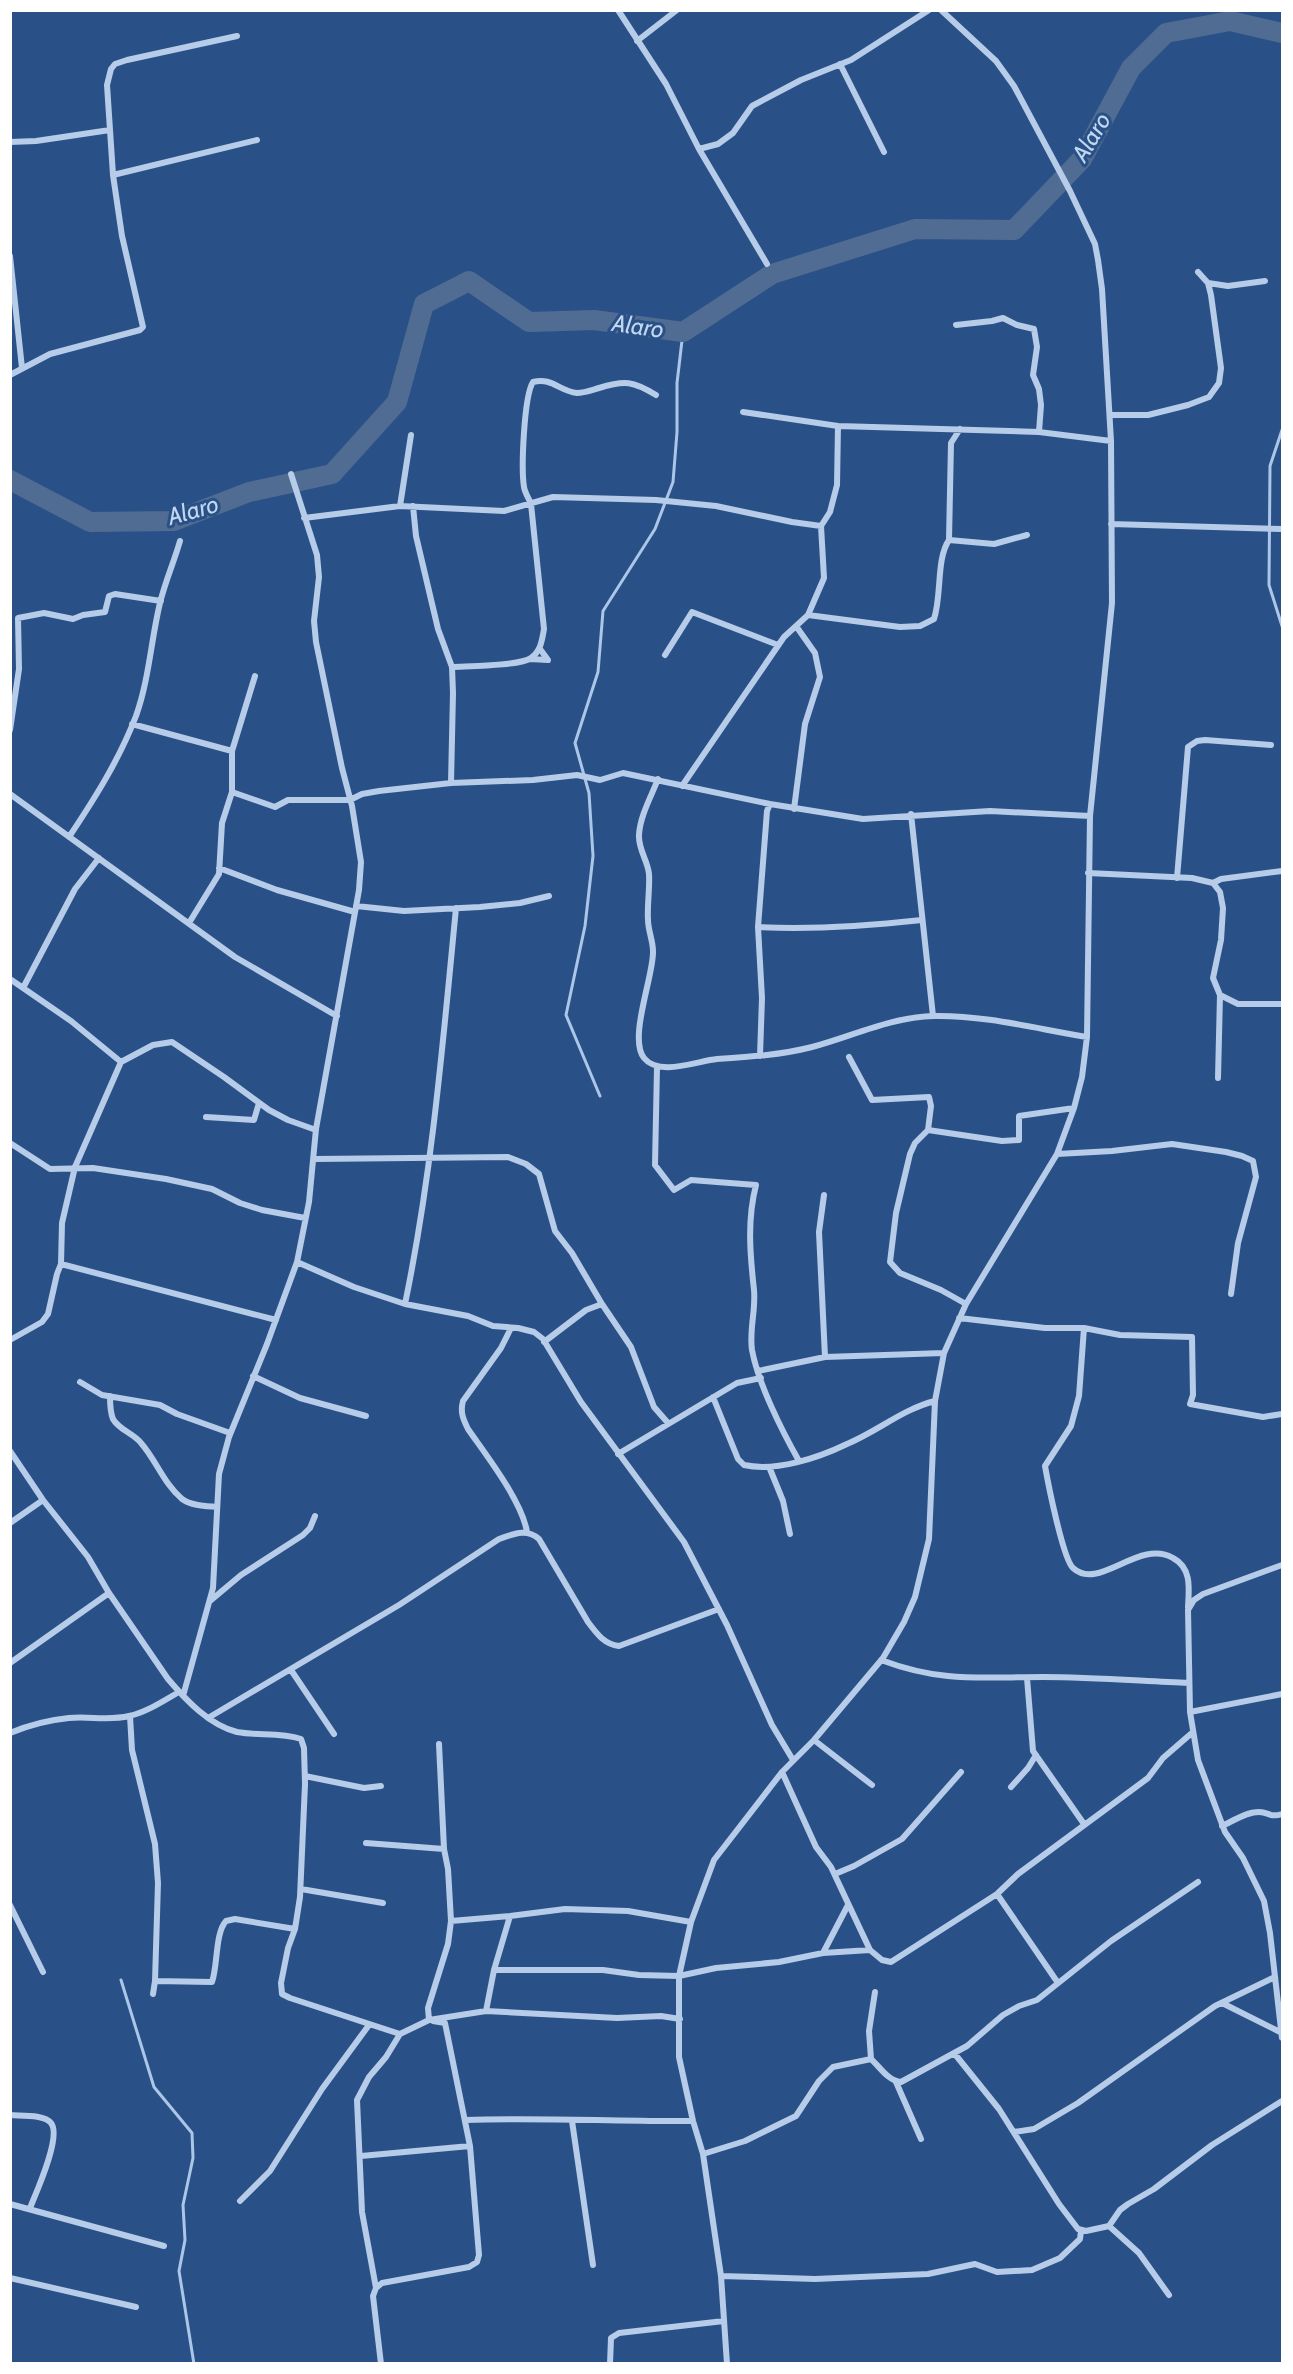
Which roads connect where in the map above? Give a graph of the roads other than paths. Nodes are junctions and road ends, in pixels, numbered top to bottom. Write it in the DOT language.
graph roads {
  1 [pos="618,10"];
  2 [pos="677,10"];
  3 [pos="929,10"];
  4 [pos="941,10"];
  5 [pos="237,36"];
  6 [pos="637,41"];
  7 [pos="840,64"];
  8 [pos="110,130"];
  9 [pos="257,140"];
  10 [pos="10,142"];
  11 [pos="699,150"];
  12 [pos="884,152"];
  13 [pos="113,175"];
  14 [pos="10,256"];
  15 [pos="767,264"];
  16 [pos="1198,272"];
  17 [pos="1266,281"];
  18 [pos="1208,283"];
  19 [pos="956,325"];
  20 [pos="22,368"];
  21 [pos="10,375"];
  22 [pos="656,394"];
  23 [pos="742,412"];
  24 [pos="1110,415"];
  25 [pos="838,426"];
  26 [pos="960,429"];
  27 [pos="1039,432"];
  28 [pos="411,435"];
  29 [pos="1111,441"];
  30 [pos="291,474"];
  31 [pos="531,504"];
  32 [pos="400,506"];
  33 [pos="413,506"];
  34 [pos="304,518"];
  35 [pos="1111,524"];
  36 [pos="820,526"];
  37 [pos="1282,529"];
  38 [pos="1027,535"];
  39 [pos="949,540"];
  40 [pos="180,541"];
  41 [pos="161,601"];
  42 [pos="808,615"];
  43 [pos="796,627"];
  44 [pos="778,645"];
  45 [pos="540,649"];
  46 [pos="665,655"];
  47 [pos="530,659"];
  48 [pos="452,667"];
  49 [pos="255,676"];
  50 [pos="132,724"];
  51 [pos="10,730"];
  52 [pos="1271,745"];
  53 [pos="232,751"];
  54 [pos="658,779"];
  55 [pos="451,783"];
  56 [pos="682,786"];
  57 [pos="231,792"];
  58 [pos="10,794"];
  59 [pos="350,800"];
  60 [pos="770,804"];
  61 [pos="794,809"];
  62 [pos="910,814"];
  63 [pos="1090,816"];
  64 [pos="69,837"];
  65 [pos="99,858"];
  66 [pos="219,868"];
  67 [pos="1282,871"];
  68 [pos="1088,873"];
  69 [pos="1177,878"];
  70 [pos="1213,883"];
  71 [pos="549,896"];
  72 [pos="456,908"];
  73 [pos="356,909"];
  74 [pos="922,920"];
  75 [pos="189,923"];
  76 [pos="758,927"];
  77 [pos="10,979"];
  78 [pos="23,988"];
  79 [pos="1220,995"];
  80 [pos="1282,1004"];
  81 [pos="337,1016"];
  82 [pos="933,1016"];
  83 [pos="1087,1037"];
  84 [pos="760,1056"];
  85 [pos="849,1057"];
  86 [pos="121,1062"];
  87 [pos="657,1066"];
  88 [pos="1218,1078"];
  89 [pos="260,1103"];
  90 [pos="1074,1108"];
  91 [pos="206,1117"];
  92 [pos="316,1130"];
  93 [pos="928,1130"];
  94 [pos="10,1143"];
  95 [pos="1057,1154"];
  96 [pos="429,1158"];
  97 [pos="315,1159"];
  98 [pos="75,1167"];
  99 [pos="824,1195"];
  100 [pos="305,1218"];
  101 [pos="297,1262"];
  102 [pos="61,1264"];
  103 [pos="1231,1294"];
  104 [pos="405,1304"];
  105 [pos="602,1304"];
  106 [pos="966,1304"];
  107 [pos="959,1318"];
  108 [pos="276,1320"];
  109 [pos="511,1328"];
  110 [pos="1084,1328"];
  111 [pos="10,1340"];
  112 [pos="544,1342"];
  113 [pos="945,1353"];
  114 [pos="825,1358"];
  115 [pos="758,1371"];
  116 [pos="253,1376"];
  117 [pos="761,1378"];
  118 [pos="80,1382"];
  119 [pos="110,1396"];
  120 [pos="713,1397"];
  121 [pos="935,1401"];
  122 [pos="1282,1414"];
  123 [pos="366,1416"];
  124 [pos="668,1423"];
  125 [pos="230,1433"];
  126 [pos="10,1451"];
  127 [pos="618,1454"];
  128 [pos="799,1461"];
  129 [pos="770,1469"];
  130 [pos="43,1500"];
  131 [pos="218,1507"];
  132 [pos="315,1516"];
  133 [pos="10,1523"];
  134 [pos="527,1532"];
  135 [pos="790,1534"];
  136 [pos="1282,1565"];
  137 [pos="1189,1586"];
  138 [pos="109,1593"];
  139 [pos="1203,1594"];
  140 [pos="209,1601"];
  141 [pos="719,1609"];
  142 [pos="1188,1610"];
  143 [pos="881,1660"];
  144 [pos="10,1663"];
  145 [pos="291,1671"];
  146 [pos="1027,1678"];
  147 [pos="1189,1683"];
  148 [pos="181,1694"];
  149 [pos="1282,1694"];
  150 [pos="1190,1712"];
  151 [pos="129,1716"];
  152 [pos="208,1718"];
  153 [pos="1193,1732"];
  154 [pos="10,1733"];
  155 [pos="334,1734"];
  156 [pos="813,1740"];
  157 [pos="439,1744"];
  158 [pos="1036,1755"];
  159 [pos="794,1761"];
  160 [pos="782,1772"];
  161 [pos="961,1772"];
  162 [pos="305,1776"];
  163 [pos="872,1785"];
  164 [pos="381,1786"];
  165 [pos="1011,1787"];
  166 [pos="1282,1814"];
  167 [pos="1084,1824"];
  168 [pos="1222,1826"];
  169 [pos="366,1843"];
  170 [pos="444,1848"];
  171 [pos="835,1874"];
  172 [pos="1198,1882"];
  173 [pos="300,1889"];
  174 [pos="997,1894"];
  175 [pos="383,1903"];
  176 [pos="10,1905"];
  177 [pos="848,1905"];
  178 [pos="510,1917"];
  179 [pos="451,1921"];
  180 [pos="691,1922"];
  181 [pos="296,1929"];
  182 [pos="870,1950"];
  183 [pos="824,1953"];
  184 [pos="494,1970"];
  185 [pos="43,1972"];
  186 [pos="680,1976"];
  187 [pos="1275,1977"];
  188 [pos="155,1981"];
  189 [pos="1058,1983"];
  190 [pos="875,1992"];
  191 [pos="153,1994"];
  192 [pos="1222,2003"];
  193 [pos="486,2011"];
  194 [pos="680,2019"];
  195 [pos="429,2020"];
  196 [pos="369,2025"];
  197 [pos="1282,2032"];
  198 [pos="400,2034"];
  199 [pos="1282,2038"];
  200 [pos="954,2053"];
  201 [pos="871,2059"];
  202 [pos="896,2082"];
  203 [pos="1282,2101"];
  204 [pos="10,2115"];
  205 [pos="466,2120"];
  206 [pos="572,2121"];
  207 [pos="693,2121"];
  208 [pos="1014,2132"];
  209 [pos="921,2139"];
  210 [pos="470,2146"];
  211 [pos="703,2154"];
  212 [pos="361,2156"];
  213 [pos="240,2201"];
  214 [pos="10,2204"];
  215 [pos="30,2208"];
  216 [pos="1109,2226"];
  217 [pos="1081,2231"];
  218 [pos="164,2246"];
  219 [pos="593,2265"];
  220 [pos="721,2276"];
  221 [pos="10,2278"];
  222 [pos="376,2288"];
  223 [pos="1169,2295"];
  224 [pos="136,2307"];
  225 [pos="724,2322"];
  226 [pos="381,2364"];
  227 [pos="610,2364"];
  228 [pos="727,2364"];
  1 -- 6 [label="street"];
  2 -- 6 [label="street"];
  3 -- 7 [label="street"];
  4 -- 24 [label="street"];
  5 -- 8 [label="street"];
  6 -- 11 [label="street"];
  7 -- 11 [label="street"];
  7 -- 12 [label="street"];
  8 -- 10 [label="street"];
  8 -- 13 [label="street"];
  9 -- 13 [label="street"];
  11 -- 15 [label="street"];
  13 -- 20 [label="street"];
  14 -- 20 [label="street"];
  16 -- 18 [label="street"];
  17 -- 18 [label="street"];
  18 -- 24 [label="street"];
  19 -- 27 [label="street"];
  20 -- 21 [label="street"];
  22 -- 31 [label="street"];
  23 -- 25 [label="street"];
  24 -- 29 [label="street"];
  25 -- 26 [label="street"];
  25 -- 36 [label="street"];
  26 -- 27 [label="street"];
  26 -- 39 [label="street"];
  27 -- 29 [label="street"];
  28 -- 32 [label="street"];
  29 -- 35 [label="street"];
  30 -- 34 [label="street"];
  31 -- 33 [label="street"];
  31 -- 36 [label="street"];
  31 -- 45 [label="street"];
  32 -- 33 [label="street"];
  32 -- 34 [label="street"];
  33 -- 48 [label="street"];
  34 -- 59 [label="street"];
  35 -- 37 [label="street"];
  35 -- 63 [label="street"];
  36 -- 42 [label="street"];
  38 -- 39 [label="street"];
  39 -- 42 [label="street"];
  40 -- 41 [label="street"];
  41 -- 50 [label="street"];
  41 -- 51 [label="street"];
  42 -- 43 [label="street"];
  43 -- 44 [label="street"];
  43 -- 61 [label="street"];
  44 -- 46 [label="street"];
  44 -- 56 [label="street"];
  45 -- 47 [label="street"];
  45 -- 47 [label="street"];
  47 -- 48 [label="street"];
  48 -- 55 [label="street"];
  49 -- 53 [label="street"];
  50 -- 53 [label="street"];
  50 -- 64 [label="street"];
  52 -- 69 [label="street"];
  53 -- 57 [label="street"];
  54 -- 55 [label="street"];
  54 -- 56 [label="street"];
  54 -- 87 [label="street"];
  55 -- 59 [label="street"];
  56 -- 60 [label="street"];
  57 -- 59 [label="street"];
  57 -- 66 [label="street"];
  58 -- 64 [label="street"];
  59 -- 73 [label="street"];
  60 -- 61 [label="street"];
  60 -- 76 [label="street"];
  61 -- 62 [label="street"];
  62 -- 63 [label="street"];
  62 -- 74 [label="street"];
  63 -- 68 [label="street"];
  64 -- 65 [label="street"];
  65 -- 75 [label="street"];
  65 -- 78 [label="street"];
  66 -- 73 [label="street"];
  66 -- 75 [label="street"];
  67 -- 70 [label="street"];
  68 -- 69 [label="street"];
  68 -- 83 [label="street"];
  69 -- 70 [label="street"];
  70 -- 79 [label="street"];
  71 -- 72 [label="street"];
  72 -- 73 [label="street"];
  72 -- 96 [label="street"];
  73 -- 81 [label="street"];
  74 -- 76 [label="street"];
  74 -- 82 [label="street"];
  75 -- 81 [label="street"];
  76 -- 84 [label="street"];
  77 -- 78 [label="street"];
  78 -- 86 [label="street"];
  79 -- 80 [label="street"];
  79 -- 88 [label="street"];
  81 -- 92 [label="street"];
  82 -- 83 [label="street"];
  82 -- 84 [label="street"];
  83 -- 90 [label="street"];
  84 -- 87 [label="street"];
  85 -- 93 [label="street"];
  86 -- 89 [label="street"];
  86 -- 98 [label="street"];
  87 -- 115 [label="street"];
  89 -- 91 [label="street"];
  89 -- 92 [label="street"];
  90 -- 93 [label="street"];
  90 -- 95 [label="street"];
  92 -- 97 [label="street"];
  93 -- 106 [label="street"];
  94 -- 98 [label="street"];
  95 -- 103 [label="street"];
  95 -- 106 [label="street"];
  96 -- 97 [label="street"];
  96 -- 104 [label="street"];
  96 -- 105 [label="street"];
  97 -- 100 [label="street"];
  98 -- 100 [label="street"];
  98 -- 102 [label="street"];
  99 -- 114 [label="street"];
  100 -- 101 [label="street"];
  101 -- 104 [label="street"];
  101 -- 108 [label="street"];
  102 -- 108 [label="street"];
  102 -- 111 [label="street"];
  104 -- 109 [label="street"];
  105 -- 112 [label="street"];
  105 -- 124 [label="street"];
  106 -- 107 [label="street"];
  107 -- 110 [label="street"];
  107 -- 113 [label="street"];
  108 -- 116 [label="street"];
  109 -- 112 [label="street"];
  109 -- 134 [label="street"];
  110 -- 122 [label="street"];
  110 -- 137 [label="street"];
  112 -- 127 [label="street"];
  113 -- 114 [label="street"];
  113 -- 121 [label="street"];
  114 -- 115 [label="street"];
  115 -- 117 [label="street"];
  116 -- 123 [label="street"];
  116 -- 125 [label="street"];
  117 -- 120 [label="street"];
  117 -- 128 [label="street"];
  118 -- 119 [label="street"];
  119 -- 125 [label="street"];
  119 -- 131 [label="street"];
  120 -- 124 [label="street"];
  120 -- 129 [label="street"];
  121 -- 128 [label="street"];
  121 -- 143 [label="street"];
  124 -- 127 [label="street"];
  125 -- 131 [label="street"];
  126 -- 130 [label="street"];
  127 -- 141 [label="street"];
  128 -- 129 [label="street"];
  129 -- 135 [label="street"];
  130 -- 133 [label="street"];
  130 -- 138 [label="street"];
  131 -- 140 [label="street"];
  132 -- 140 [label="street"];
  134 -- 141 [label="street"];
  134 -- 145 [label="street"];
  136 -- 139 [label="street"];
  137 -- 139 [label="street"];
  137 -- 142 [label="street"];
  138 -- 144 [label="street"];
  138 -- 148 [label="street"];
  139 -- 142 [label="street"];
  140 -- 148 [label="street"];
  141 -- 159 [label="street"];
  142 -- 147 [label="street"];
  143 -- 146 [label="street"];
  143 -- 156 [label="street"];
  145 -- 152 [label="street"];
  145 -- 155 [label="street"];
  146 -- 147 [label="street"];
  146 -- 158 [label="street"];
  147 -- 150 [label="street"];
  148 -- 151 [label="street"];
  148 -- 152 [label="street"];
  149 -- 150 [label="street"];
  150 -- 153 [label="street"];
  151 -- 154 [label="street"];
  151 -- 188 [label="street"];
  152 -- 162 [label="street"];
  153 -- 167 [label="street"];
  153 -- 168 [label="street"];
  156 -- 159 [label="street"];
  156 -- 163 [label="street"];
  157 -- 170 [label="street"];
  158 -- 165 [label="street"];
  158 -- 167 [label="street"];
  159 -- 160 [label="street"];
  160 -- 171 [label="street"];
  160 -- 180 [label="street"];
  161 -- 171 [label="street"];
  162 -- 164 [label="street"];
  162 -- 173 [label="street"];
  166 -- 168 [label="street"];
  167 -- 174 [label="street"];
  168 -- 187 [label="street"];
  169 -- 170 [label="street"];
  170 -- 179 [label="street"];
  171 -- 177 [label="street"];
  172 -- 189 [label="street"];
  173 -- 175 [label="street"];
  173 -- 181 [label="street"];
  174 -- 182 [label="street"];
  174 -- 189 [label="street"];
  176 -- 185 [label="street"];
  177 -- 182 [label="street"];
  177 -- 183 [label="street"];
  178 -- 179 [label="street"];
  178 -- 180 [label="street"];
  178 -- 184 [label="street"];
  179 -- 195 [label="street"];
  180 -- 186 [label="street"];
  181 -- 188 [label="street"];
  181 -- 196 [label="street"];
  182 -- 183 [label="street"];
  183 -- 186 [label="street"];
  184 -- 186 [label="street"];
  184 -- 193 [label="street"];
  186 -- 194 [label="street"];
  187 -- 192 [label="street"];
  187 -- 197 [label="street"];
  188 -- 191 [label="street"];
  189 -- 200 [label="street"];
  190 -- 201 [label="street"];
  192 -- 197 [label="street"];
  192 -- 208 [label="street"];
  193 -- 194 [label="street"];
  193 -- 195 [label="street"];
  194 -- 207 [label="street"];
  195 -- 198 [label="street"];
  195 -- 205 [label="street"];
  196 -- 198 [label="street"];
  196 -- 213 [label="street"];
  197 -- 199 [label="street"];
  198 -- 212 [label="street"];
  200 -- 202 [label="street"];
  200 -- 208 [label="street"];
  201 -- 202 [label="street"];
  201 -- 211 [label="street"];
  202 -- 209 [label="street"];
  203 -- 216 [label="street"];
  204 -- 215 [label="street"];
  205 -- 206 [label="street"];
  205 -- 210 [label="street"];
  206 -- 207 [label="street"];
  206 -- 219 [label="street"];
  207 -- 211 [label="street"];
  208 -- 217 [label="street"];
  210 -- 212 [label="street"];
  210 -- 222 [label="street"];
  211 -- 220 [label="street"];
  212 -- 222 [label="street"];
  214 -- 215 [label="street"];
  215 -- 218 [label="street"];
  216 -- 217 [label="street"];
  216 -- 223 [label="street"];
  217 -- 220 [label="street"];
  220 -- 225 [label="street"];
  221 -- 224 [label="street"];
  222 -- 226 [label="street"];
  225 -- 227 [label="street"];
  225 -- 228 [label="street"];
}
